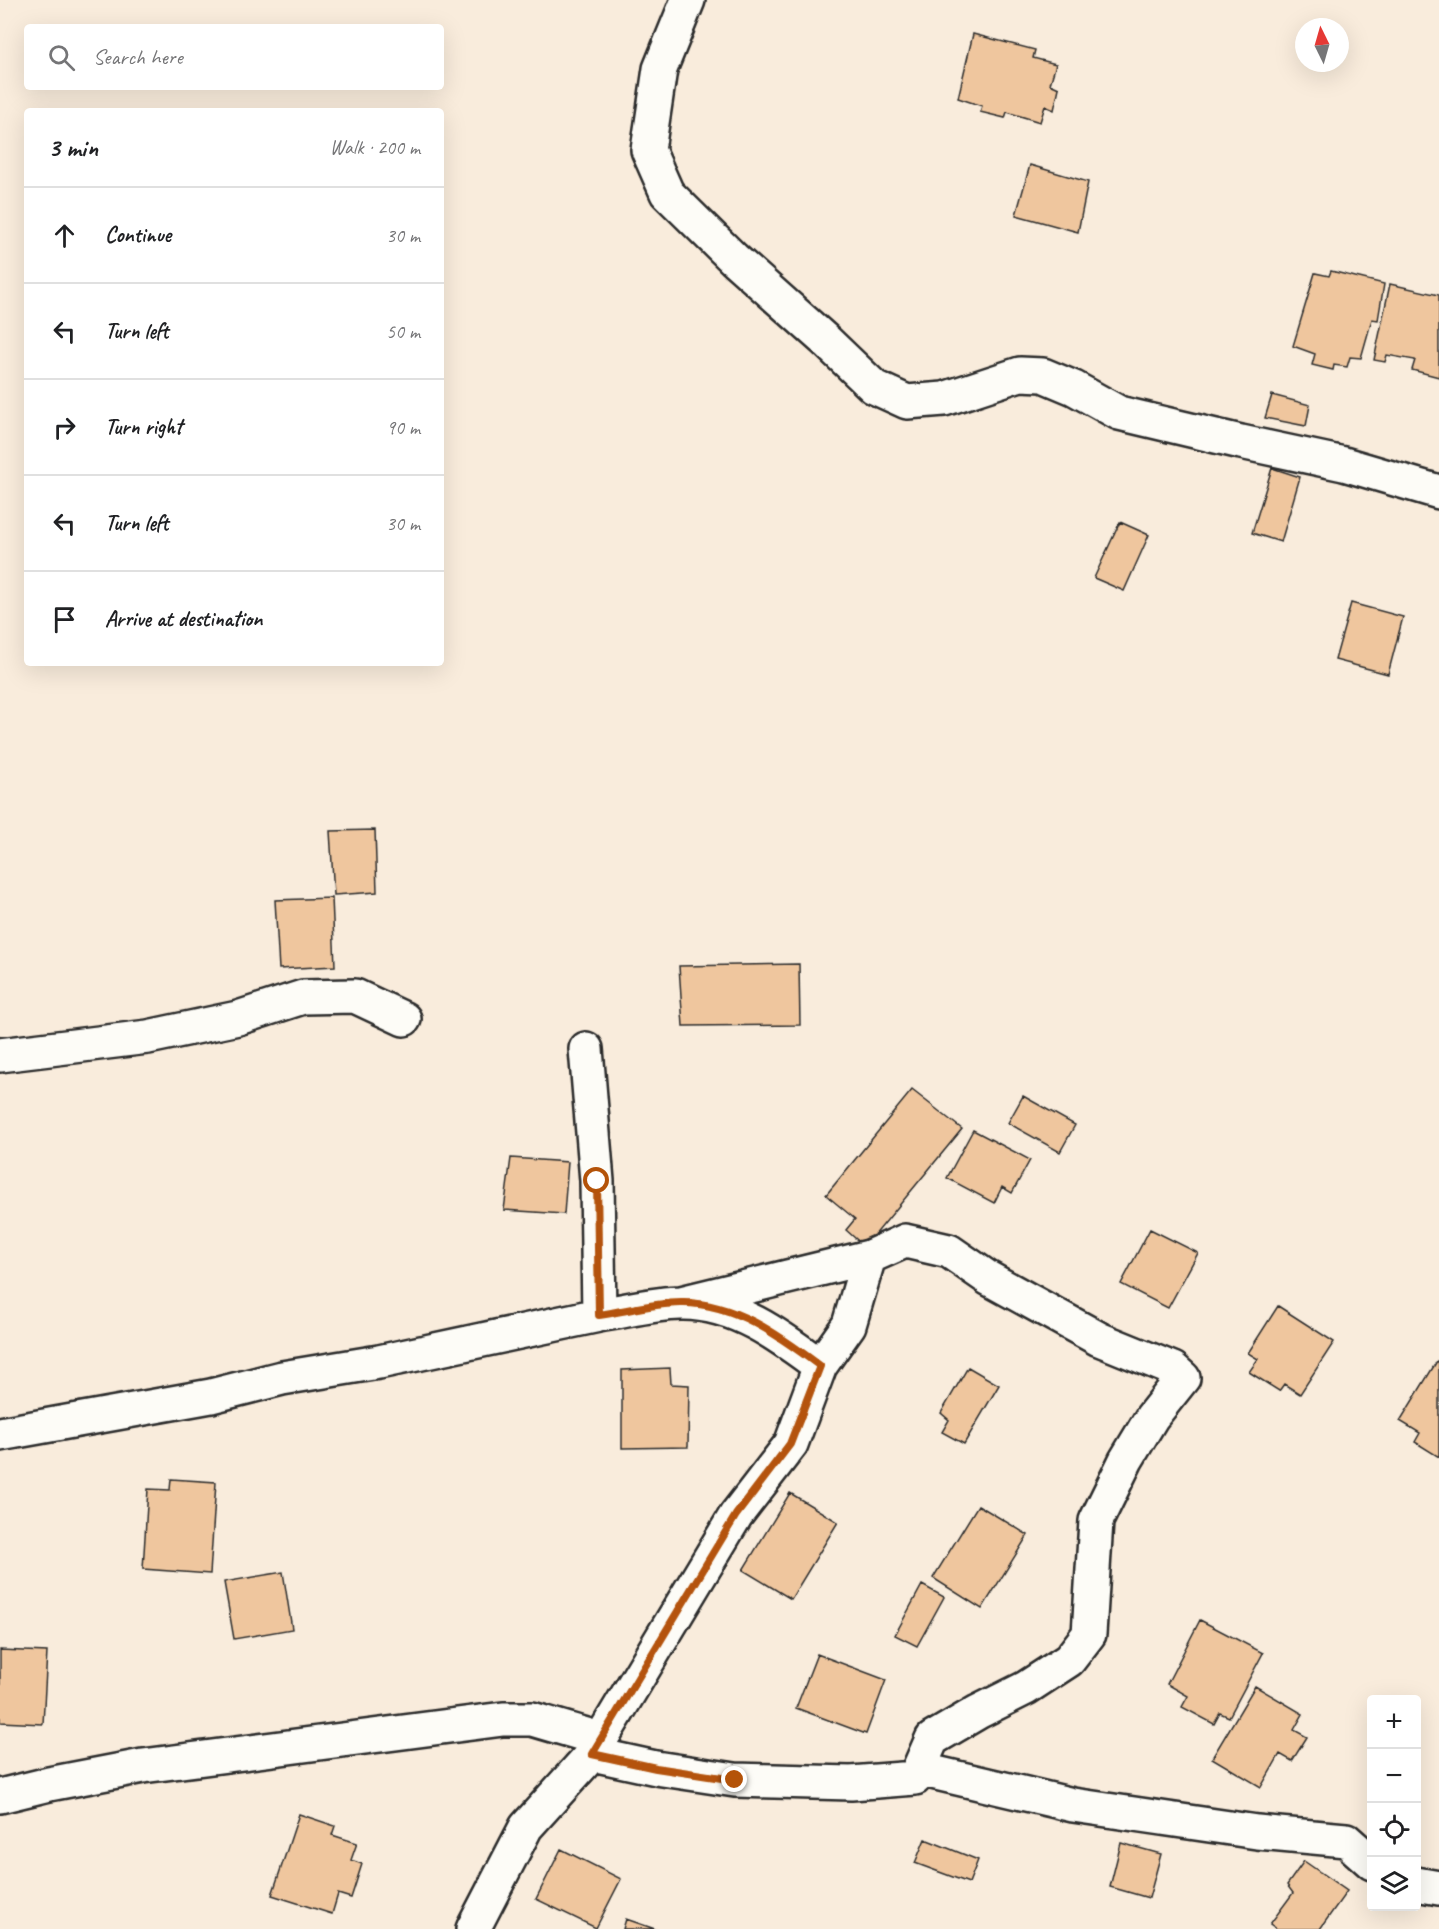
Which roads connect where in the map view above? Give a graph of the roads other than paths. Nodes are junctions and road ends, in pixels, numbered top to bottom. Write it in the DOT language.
graph roads {
  1 [pos="688,0"];
  2 [pos="1439,492"];
  3 [pos="404,1019"];
  4 [pos="586,1049"];
  5 [pos="0,1055"];
  6 [pos="868,1257"];
  7 [pos="681,1303"];
  8 [pos="599,1315"];
  9 [pos="820,1366"];
  10 [pos="0,1434"];
  11 [pos="596,1746"];
  12 [pos="919,1769"];
  13 [pos="0,1796"];
  14 [pos="1367,1859"];
  15 [pos="1421,1885"];
  16 [pos="1439,1888"];
  17 [pos="473,1929"];
  1 -- 2 [label="street"];
  3 -- 5 [label="street"];
  4 -- 8 [label="street"];
  6 -- 7 [label="street"];
  6 -- 9 [label="street"];
  6 -- 12 [label="street"];
  7 -- 8 [label="street"];
  7 -- 9 [label="street"];
  8 -- 10 [label="street"];
  9 -- 11 [label="street"];
  11 -- 12 [label="street"];
  11 -- 13 [label="street"];
  11 -- 17 [label="street"];
  12 -- 14 [label="street"];
  15 -- 16 [label="street"];
}
